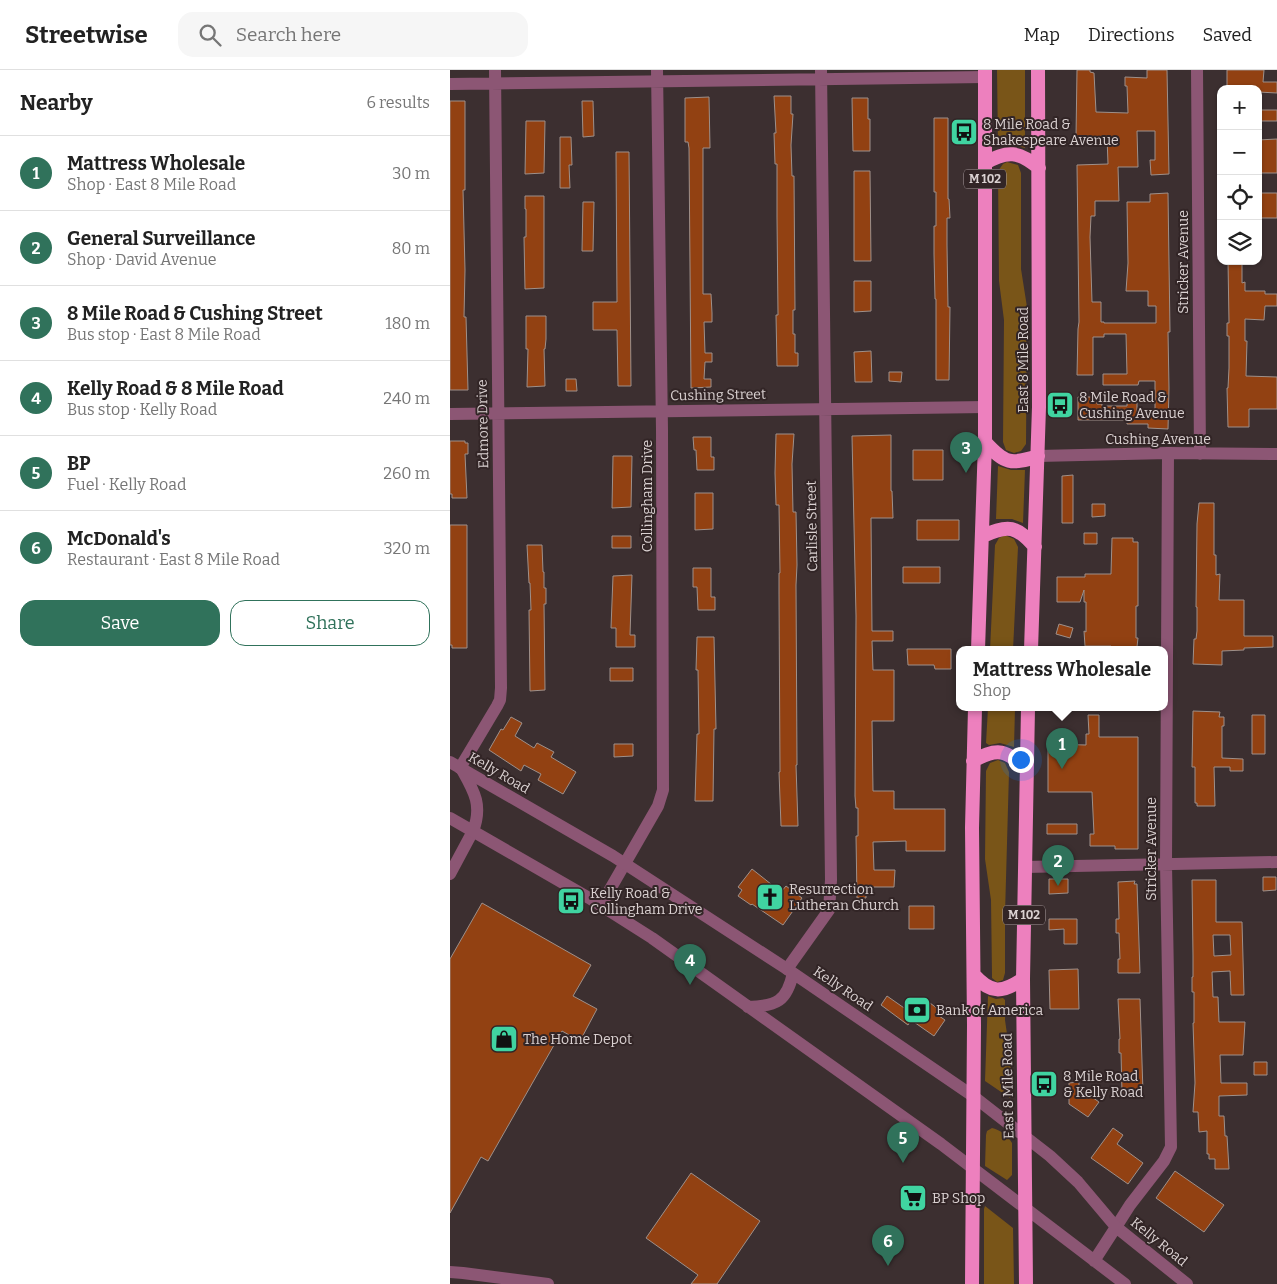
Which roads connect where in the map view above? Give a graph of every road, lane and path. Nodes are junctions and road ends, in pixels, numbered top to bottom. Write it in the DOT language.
graph roads {
  1 [pos="495,70"];
  2 [pos="1038,70"];
  3 [pos="1197,70"];
  4 [pos="821,74"];
  5 [pos="985,74"];
  6 [pos="657,76"];
  7 [pos="450,84"];
  8 [pos="495,84"];
  9 [pos="985,164"];
  10 [pos="1039,168"];
  11 [pos="986,407"];
  12 [pos="826,409"];
  13 [pos="662,411"];
  14 [pos="498,413"];
  15 [pos="450,414"];
  16 [pos="986,442"];
  17 [pos="1168,453"];
  18 [pos="1200,454"];
  19 [pos="1277,454"];
  20 [pos="1038,456"];
  21 [pos="983,536"];
  22 [pos="1035,547"];
  23 [pos="978,646"];
  24 [pos="1031,646"];
  25 [pos="1167,646"];
  26 [pos="975,711"];
  27 [pos="1028,711"];
  28 [pos="1167,711"];
  29 [pos="973,761"];
  30 [pos="455,765"];
  31 [pos="1026,769"];
  32 [pos="450,818"];
  33 [pos="473,831"];
  34 [pos="1277,862"];
  35 [pos="625,864"];
  36 [pos="1166,864"];
  37 [pos="1024,867"];
  38 [pos="450,874"];
  39 [pos="600,905"];
  40 [pos="790,971"];
  41 [pos="974,974"];
  42 [pos="1023,980"];
  43 [pos="748,1007"];
  44 [pos="973,1096"];
  45 [pos="1025,1136"];
  46 [pos="972,1168"];
  47 [pos="1026,1207"];
  48 [pos="1116,1227"];
  49 [pos="1094,1261"];
  50 [pos="450,1272"];
  51 [pos="548,1284"];
  52 [pos="972,1284"];
  53 [pos="1026,1284"];
  54 [pos="1125,1284"];
  55 [pos="1187,1284"];
  1 -- 8 [label="street, Edmore Drive"];
  2 -- 10 [label="highway, East 8 Mile Road"];
  3 -- 18 [label="street, Stricker Avenue"];
  4 -- 5 [label="street"];
  4 -- 6 [label="street"];
  4 -- 12 [label="street, Carlisle Street"];
  5 -- 9 [label="highway, M 102"];
  6 -- 8 [label="street"];
  6 -- 13 [label="street, Collingham Drive"];
  7 -- 8 [label="street"];
  8 -- 14 [label="street, Edmore Drive"];
  9 -- 10 [label="highway"];
  9 -- 11 [label="highway, M 102"];
  10 -- 20 [label="highway, East 8 Mile Road"];
  11 -- 12 [label="street, Cushing Street"];
  11 -- 16 [label="highway, M 102"];
  12 -- 13 [label="street, Cushing Street"];
  12 -- 40 [label="street, Carlisle Street"];
  13 -- 14 [label="street, Cushing Street"];
  13 -- 35 [label="street, Collingham Drive"];
  14 -- 15 [label="street, Cushing Street"];
  14 -- 30 [label="street, Edmore Drive"];
  16 -- 20 [label="highway"];
  16 -- 21 [label="highway, M 102"];
  17 -- 18 [label="street, Cushing Avenue"];
  17 -- 20 [label="street, Cushing Avenue"];
  17 -- 25 [label="street, Stricker Avenue"];
  18 -- 19 [label="street, Cushing Avenue"];
  20 -- 22 [label="highway, East 8 Mile Road"];
  21 -- 22 [label="highway"];
  21 -- 23 [label="highway, M 102"];
  22 -- 24 [label="highway, East 8 Mile Road"];
  26 -- 29 [label="highway"];
  27 -- 31 [label="highway, East 8 Mile Road / M 102"];
  28 -- 36 [label="street, Stricker Avenue"];
  29 -- 31 [label="highway"];
  29 -- 41 [label="highway"];
  30 -- 33 [label="street"];
  30 -- 35 [label="street, Kelly Road"];
  31 -- 37 [label="highway, East 8 Mile Road / M 102"];
  32 -- 33 [label="street"];
  33 -- 38 [label="street"];
  33 -- 39 [label="street"];
  34 -- 36 [label="street"];
  35 -- 39 [label="street, Collingham Drive"];
  35 -- 40 [label="street, Kelly Road"];
  36 -- 37 [label="street"];
  36 -- 48 [label="street, Stricker Avenue"];
  37 -- 42 [label="highway, East 8 Mile Road / M 102"];
  39 -- 43 [label="street"];
  40 -- 43 [label="street, Carlisle Street"];
  40 -- 44 [label="street, Kelly Road"];
  41 -- 42 [label="highway"];
  41 -- 44 [label="highway"];
  42 -- 45 [label="highway, East 8 Mile Road / M 102"];
  43 -- 46 [label="street"];
  44 -- 45 [label="street, Kelly Road"];
  44 -- 46 [label="highway"];
  45 -- 47 [label="highway, East 8 Mile Road / M 102"];
  45 -- 48 [label="street, Kelly Road"];
  46 -- 47 [label="street"];
  46 -- 52 [label="highway"];
  47 -- 49 [label="street"];
  47 -- 53 [label="highway, East 8 Mile Road / M 102"];
  48 -- 49 [label="street, Stricker Avenue"];
  48 -- 55 [label="street, Kelly Road"];
  49 -- 54 [label="street"];
  50 -- 51 [label="street"];
}
